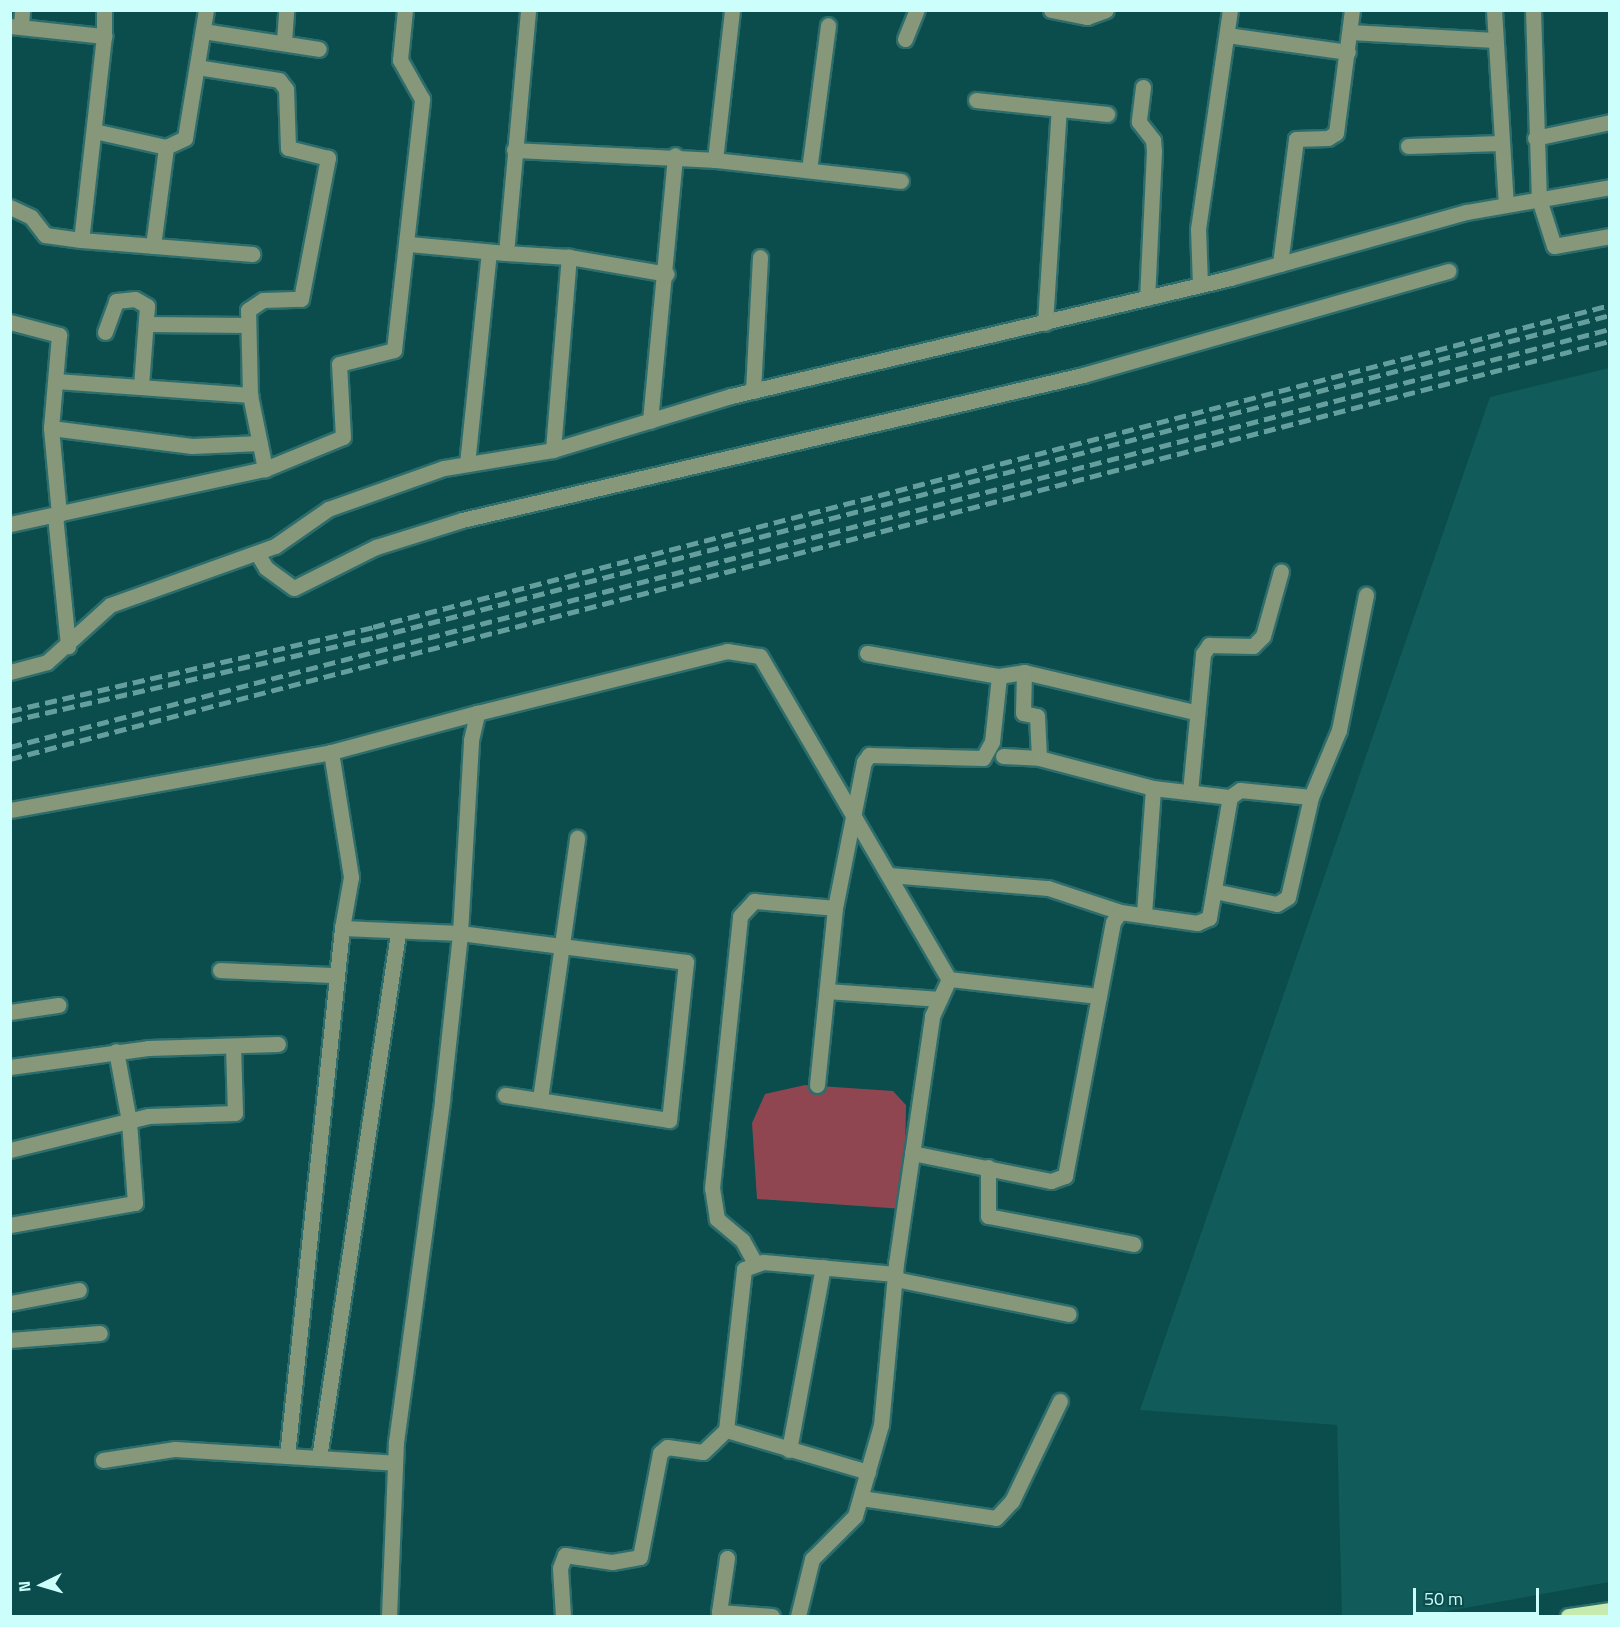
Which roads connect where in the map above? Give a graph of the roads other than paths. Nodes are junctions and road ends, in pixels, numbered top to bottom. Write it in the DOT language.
graph roads {
  1 [pos="22,10"];
  2 [pos="104,10"];
  3 [pos="206,10"];
  4 [pos="286,10"];
  5 [pos="405,10"];
  6 [pos="528,10"];
  7 [pos="732,10"];
  8 [pos="917,10"];
  9 [pos="1051,10"];
  10 [pos="1106,10"];
  11 [pos="1230,10"];
  12 [pos="1352,10"];
  13 [pos="1494,10"];
  14 [pos="1533,10"];
  15 [pos="828,25"];
  16 [pos="16,26"];
  17 [pos="203,31"];
  18 [pos="1350,32"];
  19 [pos="1227,35"];
  20 [pos="104,36"];
  21 [pos="905,39"];
  22 [pos="1495,40"];
  23 [pos="284,42"];
  24 [pos="319,49"];
  25 [pos="1348,52"];
  26 [pos="197,67"];
  27 [pos="1143,87"];
  28 [pos="976,100"];
  29 [pos="1059,109"];
  30 [pos="1107,114"];
  31 [pos="1610,122"];
  32 [pos="94,131"];
  33 [pos="1535,138"];
  34 [pos="1501,144"];
  35 [pos="1408,146"];
  36 [pos="166,147"];
  37 [pos="514,150"];
  38 [pos="675,155"];
  39 [pos="715,160"];
  40 [pos="808,170"];
  41 [pos="902,181"];
  42 [pos="1610,187"];
  43 [pos="1539,199"];
  44 [pos="1506,205"];
  45 [pos="10,207"];
  46 [pos="1610,236"];
  47 [pos="81,240"];
  48 [pos="409,244"];
  49 [pos="153,246"];
  50 [pos="489,252"];
  51 [pos="506,253"];
  52 [pos="252,254"];
  53 [pos="569,257"];
  54 [pos="760,257"];
  55 [pos="1280,264"];
  56 [pos="1448,272"];
  57 [pos="667,274"];
  58 [pos="1200,285"];
  59 [pos="1147,298"];
  60 [pos="10,322"];
  61 [pos="1045,323"];
  62 [pos="148,324"];
  63 [pos="248,325"];
  64 [pos="105,332"];
  65 [pos="56,381"];
  66 [pos="141,385"];
  67 [pos="753,391"];
  68 [pos="250,395"];
  69 [pos="650,421"];
  70 [pos="51,428"];
  71 [pos="260,443"];
  72 [pos="553,450"];
  73 [pos="467,464"];
  74 [pos="265,469"];
  75 [pos="57,515"];
  76 [pos="10,524"];
  77 [pos="257,553"];
  78 [pos="1281,571"];
  79 [pos="1366,595"];
  80 [pos="68,646"];
  81 [pos="867,653"];
  82 [pos="10,672"];
  83 [pos="1024,672"];
  84 [pos="999,676"];
  85 [pos="1195,712"];
  86 [pos="477,713"];
  87 [pos="331,752"];
  88 [pos="1003,756"];
  89 [pos="1040,758"];
  90 [pos="1153,788"];
  91 [pos="1190,792"];
  92 [pos="1230,797"];
  93 [pos="1311,797"];
  94 [pos="10,810"];
  95 [pos="852,816"];
  96 [pos="577,838"];
  97 [pos="889,875"];
  98 [pos="1214,891"];
  99 [pos="835,908"];
  100 [pos="1120,912"];
  101 [pos="1144,914"];
  102 [pos="342,928"];
  103 [pos="398,933"];
  104 [pos="460,933"];
  105 [pos="560,948"];
  106 [pos="220,970"];
  107 [pos="336,975"];
  108 [pos="949,980"];
  109 [pos="826,991"];
  110 [pos="1099,996"];
  111 [pos="940,999"];
  112 [pos="58,1005"];
  113 [pos="10,1012"];
  114 [pos="278,1044"];
  115 [pos="233,1046"];
  116 [pos="117,1051"];
  117 [pos="10,1067"];
  118 [pos="817,1085"];
  119 [pos="505,1095"];
  120 [pos="540,1099"];
  121 [pos="129,1121"];
  122 [pos="10,1150"];
  123 [pos="912,1153"];
  124 [pos="988,1167"];
  125 [pos="10,1225"];
  126 [pos="1133,1244"];
  127 [pos="755,1263"];
  128 [pos="823,1268"];
  129 [pos="895,1276"];
  130 [pos="79,1290"];
  131 [pos="10,1303"];
  132 [pos="1069,1314"];
  133 [pos="100,1333"];
  134 [pos="10,1340"];
  135 [pos="1060,1401"];
  136 [pos="726,1430"];
  137 [pos="789,1450"];
  138 [pos="286,1456"];
  139 [pos="318,1458"];
  140 [pos="103,1460"];
  141 [pos="394,1463"];
  142 [pos="868,1472"];
  143 [pos="861,1498"];
  144 [pos="727,1557"];
  145 [pos="1610,1610"];
  146 [pos="389,1617"];
  147 [pos="563,1617"];
  148 [pos="772,1617"];
  149 [pos="798,1617"];
  150 [pos="1568,1617"];
  1 -- 16 [label="street"];
  2 -- 20 [label="street"];
  3 -- 17 [label="street"];
  4 -- 23 [label="street"];
  5 -- 48 [label="street"];
  6 -- 37 [label="street"];
  7 -- 39 [label="street"];
  8 -- 21 [label="street"];
  9 -- 10 [label="street"];
  11 -- 19 [label="street"];
  12 -- 18 [label="street"];
  13 -- 22 [label="street"];
  14 -- 33 [label="street"];
  15 -- 40 [label="street"];
  16 -- 20 [label="street"];
  17 -- 23 [label="street"];
  17 -- 26 [label="street"];
  18 -- 22 [label="street"];
  18 -- 25 [label="street"];
  19 -- 25 [label="street"];
  19 -- 58 [label="street"];
  20 -- 32 [label="street"];
  22 -- 34 [label="street"];
  23 -- 24 [label="street"];
  25 -- 55 [label="street"];
  26 -- 36 [label="street"];
  26 -- 63 [label="street"];
  27 -- 59 [label="street"];
  28 -- 29 [label="street"];
  29 -- 30 [label="street"];
  29 -- 61 [label="street"];
  31 -- 33 [label="street"];
  32 -- 36 [label="street"];
  32 -- 47 [label="street"];
  33 -- 43 [label="street"];
  34 -- 35 [label="street"];
  34 -- 44 [label="street"];
  36 -- 49 [label="street"];
  37 -- 38 [label="street"];
  37 -- 51 [label="street"];
  38 -- 39 [label="street"];
  38 -- 57 [label="street"];
  39 -- 40 [label="street"];
  40 -- 41 [label="street"];
  42 -- 43 [label="street"];
  43 -- 44 [label="street"];
  43 -- 46 [label="street"];
  44 -- 55 [label="street"];
  45 -- 47 [label="street"];
  47 -- 49 [label="street"];
  48 -- 50 [label="street"];
  48 -- 74 [label="street"];
  49 -- 52 [label="street"];
  50 -- 51 [label="street"];
  50 -- 73 [label="street"];
  51 -- 53 [label="street"];
  53 -- 57 [label="street"];
  53 -- 72 [label="street"];
  54 -- 67 [label="street"];
  55 -- 58 [label="street"];
  56 -- 77 [label="street"];
  57 -- 69 [label="street"];
  58 -- 59 [label="street"];
  59 -- 61 [label="street"];
  60 -- 65 [label="street"];
  61 -- 67 [label="street"];
  62 -- 63 [label="street"];
  62 -- 64 [label="street"];
  62 -- 66 [label="street"];
  63 -- 68 [label="street"];
  65 -- 66 [label="street"];
  65 -- 70 [label="street"];
  66 -- 68 [label="street"];
  67 -- 69 [label="street"];
  68 -- 71 [label="street"];
  69 -- 72 [label="street"];
  70 -- 71 [label="street"];
  70 -- 75 [label="street"];
  71 -- 74 [label="street"];
  72 -- 73 [label="street"];
  73 -- 77 [label="street"];
  74 -- 75 [label="street"];
  75 -- 76 [label="street"];
  75 -- 80 [label="street"];
  77 -- 80 [label="street"];
  78 -- 85 [label="street"];
  79 -- 93 [label="street"];
  80 -- 82 [label="street"];
  81 -- 84 [label="street"];
  83 -- 84 [label="street"];
  83 -- 85 [label="street"];
  83 -- 89 [label="street"];
  84 -- 95 [label="street"];
  85 -- 91 [label="street"];
  86 -- 87 [label="street"];
  86 -- 95 [label="street"];
  86 -- 104 [label="street"];
  87 -- 94 [label="street"];
  87 -- 102 [label="street"];
  88 -- 89 [label="street"];
  89 -- 90 [label="street"];
  90 -- 91 [label="street"];
  90 -- 101 [label="street"];
  91 -- 92 [label="street"];
  92 -- 93 [label="street"];
  92 -- 98 [label="street"];
  93 -- 98 [label="street"];
  95 -- 97 [label="street"];
  95 -- 99 [label="street"];
  96 -- 105 [label="street"];
  97 -- 100 [label="street"];
  97 -- 108 [label="street"];
  98 -- 101 [label="street"];
  99 -- 109 [label="street"];
  99 -- 127 [label="street"];
  100 -- 101 [label="street"];
  100 -- 110 [label="street"];
  102 -- 103 [label="street"];
  102 -- 107 [label="street"];
  103 -- 104 [label="street"];
  103 -- 139 [label="street"];
  104 -- 105 [label="street"];
  104 -- 141 [label="street"];
  105 -- 120 [label="street"];
  105 -- 120 [label="street"];
  106 -- 107 [label="street"];
  107 -- 138 [label="street"];
  108 -- 110 [label="street"];
  108 -- 111 [label="street"];
  109 -- 111 [label="street"];
  109 -- 118 [label="street"];
  110 -- 124 [label="street"];
  111 -- 123 [label="street"];
  112 -- 113 [label="street"];
  114 -- 115 [label="street"];
  115 -- 116 [label="street"];
  115 -- 121 [label="street"];
  116 -- 117 [label="street"];
  116 -- 121 [label="street"];
  119 -- 120 [label="street"];
  121 -- 122 [label="street"];
  121 -- 125 [label="street"];
  123 -- 124 [label="street"];
  123 -- 129 [label="street"];
  124 -- 126 [label="street"];
  127 -- 128 [label="street"];
  127 -- 136 [label="street"];
  128 -- 129 [label="street"];
  128 -- 137 [label="street"];
  129 -- 132 [label="street"];
  129 -- 142 [label="street"];
  130 -- 131 [label="street"];
  133 -- 134 [label="street"];
  135 -- 143 [label="street"];
  136 -- 137 [label="street"];
  136 -- 147 [label="street"];
  137 -- 142 [label="street"];
  138 -- 139 [label="street"];
  138 -- 140 [label="street"];
  139 -- 141 [label="street"];
  141 -- 146 [label="street"];
  142 -- 143 [label="street"];
  143 -- 149 [label="street"];
  144 -- 148 [label="street"];
  145 -- 150 [label="main road"];
}
